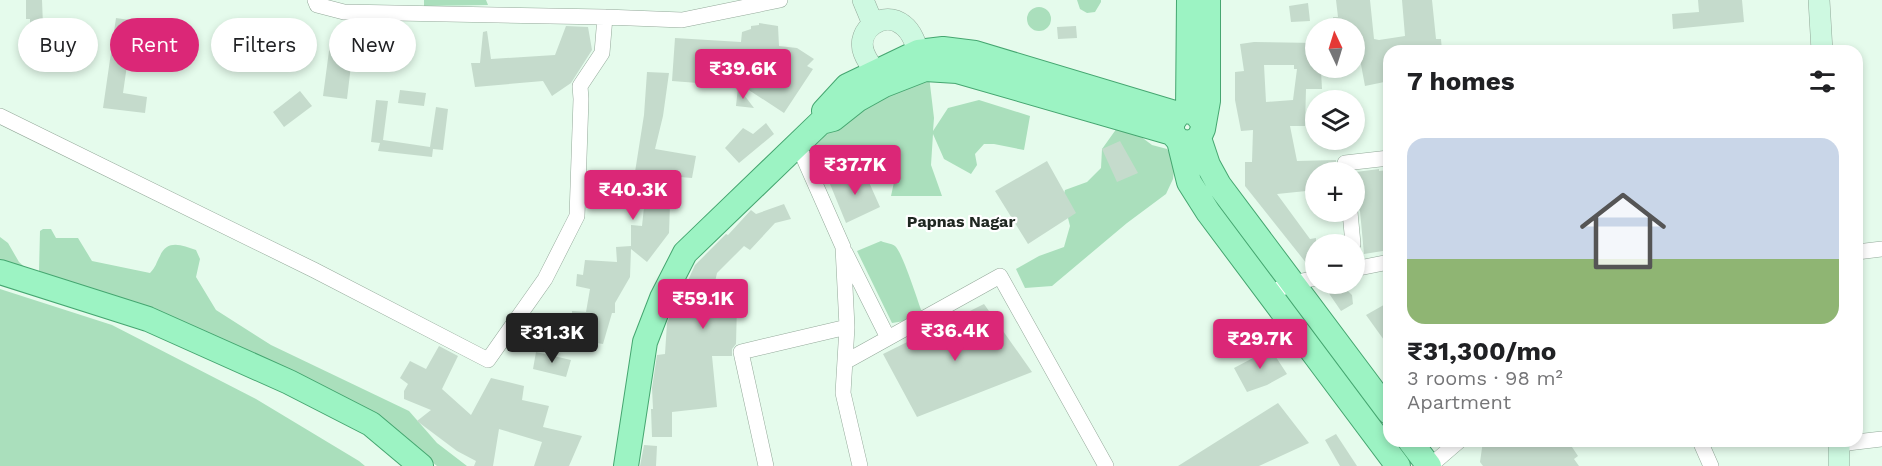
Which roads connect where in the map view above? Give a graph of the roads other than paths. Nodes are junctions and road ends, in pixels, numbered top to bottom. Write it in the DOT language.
graph roads {
  1 [pos="315,0"];
  2 [pos="780,0"];
  3 [pos="864,0"];
  4 [pos="1189,0"];
  5 [pos="1208,0"];
  6 [pos="1819,0"];
  7 [pos="745,4"];
  8 [pos="605,17"];
  9 [pos="873,24"];
  10 [pos="1822,45"];
  11 [pos="921,61"];
  12 [pos="880,78"];
  13 [pos="0,116"];
  14 [pos="1186,127"];
  15 [pos="798,145"];
  16 [pos="1383,159"];
  17 [pos="1354,162"];
  18 [pos="843,247"];
  19 [pos="1882,249"];
  20 [pos="1863,251"];
  21 [pos="1383,263"];
  22 [pos="1365,267"];
  23 [pos="0,272"];
  24 [pos="1304,281"];
  25 [pos="1270,293"];
  26 [pos="847,327"];
  27 [pos="888,338"];
  28 [pos="845,362"];
  29 [pos="1383,403"];
  30 [pos="1882,439"];
  31 [pos="1863,441"];
  32 [pos="1383,446"];
  33 [pos="1384,447"];
  34 [pos="1415,447"];
  35 [pos="1452,447"];
  36 [pos="1703,447"];
  37 [pos="1839,447"];
  38 [pos="421,466"];
  39 [pos="626,466"];
  40 [pos="766,466"];
  41 [pos="860,466"];
  42 [pos="1106,466"];
  43 [pos="1398,466"];
  44 [pos="1430,466"];
  45 [pos="1711,466"];
  46 [pos="1839,466"];
  1 -- 8 [label="street"];
  2 -- 7 [label="street"];
  3 -- 9 [label="street"];
  4 -- 14 [label="main road"];
  5 -- 14 [label="main road"];
  6 -- 10 [label="street"];
  7 -- 8 [label="street"];
  8 -- 13 [label="street"];
  9 -- 11 [label="street"];
  9 -- 12 [label="street"];
  11 -- 12 [label="main road"];
  11 -- 14 [label="main road"];
  12 -- 15 [label="main road"];
  14 -- 24 [label="main road"];
  14 -- 25 [label="main road"];
  15 -- 18 [label="street"];
  15 -- 39 [label="main road"];
  16 -- 17 [label="street"];
  18 -- 26 [label="street"];
  18 -- 27 [label="street"];
  19 -- 20 [label="street"];
  21 -- 22 [label="street"];
  23 -- 38 [label="main road"];
  24 -- 25 [label="street"];
  24 -- 29 [label="main road"];
  25 -- 32 [label="main road"];
  26 -- 28 [label="street"];
  26 -- 40 [label="street"];
  27 -- 28 [label="street"];
  27 -- 42 [label="street"];
  28 -- 41 [label="street"];
  30 -- 31 [label="street"];
  33 -- 43 [label="main road"];
  34 -- 44 [label="main road"];
  35 -- 44 [label="street"];
  36 -- 45 [label="street"];
  37 -- 46 [label="street"];
}
